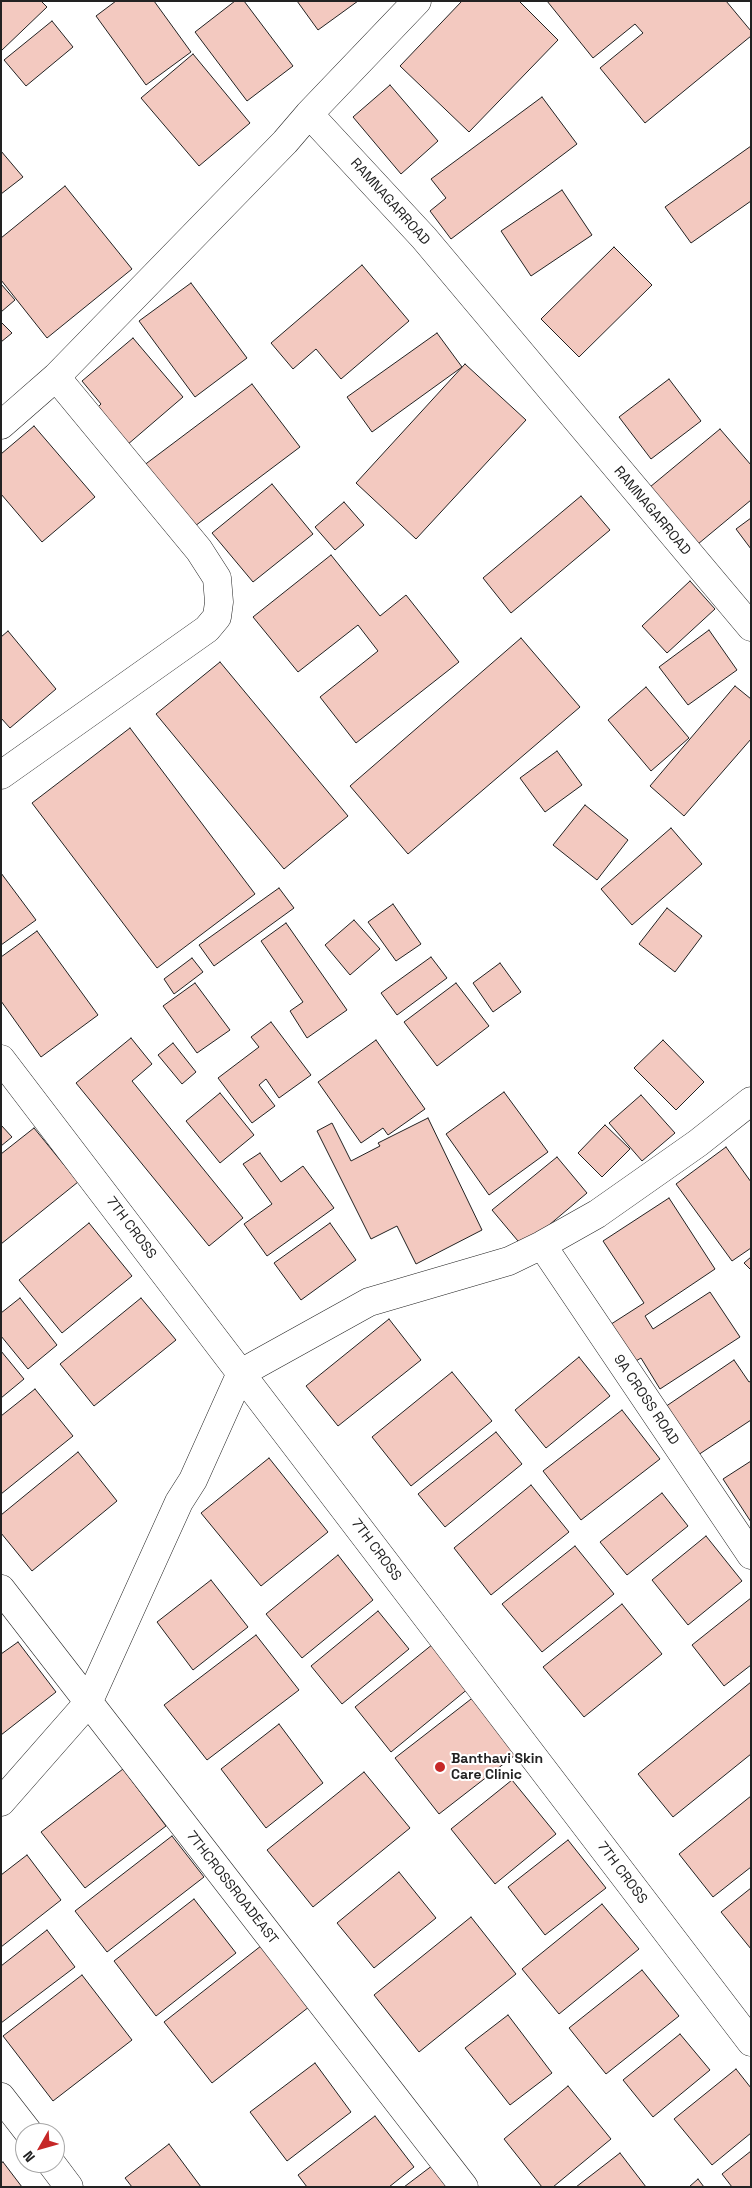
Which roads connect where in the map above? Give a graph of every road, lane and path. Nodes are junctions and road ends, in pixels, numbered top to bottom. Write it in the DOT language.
graph roads {
  1 [pos="417,1"];
  2 [pos="309,114"];
  3 [pos="56,377"];
  4 [pos="1,425"];
  5 [pos="751,627"];
  6 [pos="1,775"];
  7 [pos="1,1059"];
  8 [pos="751,1101"];
  9 [pos="542,1245"];
  10 [pos="241,1373"];
  11 [pos="751,1555"];
  12 [pos="1,1589"];
  13 [pos="88,1703"];
  14 [pos="1,1802"];
  15 [pos="751,2042"];
  16 [pos="1,2097"];
  17 [pos="21,2123"];
  18 [pos="58,2173"];
  19 [pos="69,2187"];
  20 [pos="464,2187"];
  1 -- 2 [label="street"];
  2 -- 3 [label="street"];
  2 -- 5 [label="street, RAMNAGARROAD"];
  3 -- 4 [label="street"];
  3 -- 6 [label="street"];
  7 -- 10 [label="street, 7TH CROSS"];
  8 -- 9 [label="street"];
  9 -- 10 [label="street"];
  9 -- 11 [label="street, 9A CROSS ROAD"];
  10 -- 13 [label="street"];
  10 -- 15 [label="street, 7TH CROSS"];
  12 -- 13 [label="street, 7THCROSSROADEAST"];
  13 -- 14 [label="street"];
  13 -- 20 [label="street, 7THCROSSROADEAST"];
  16 -- 17 [label="street"];
  18 -- 19 [label="street"];
}
